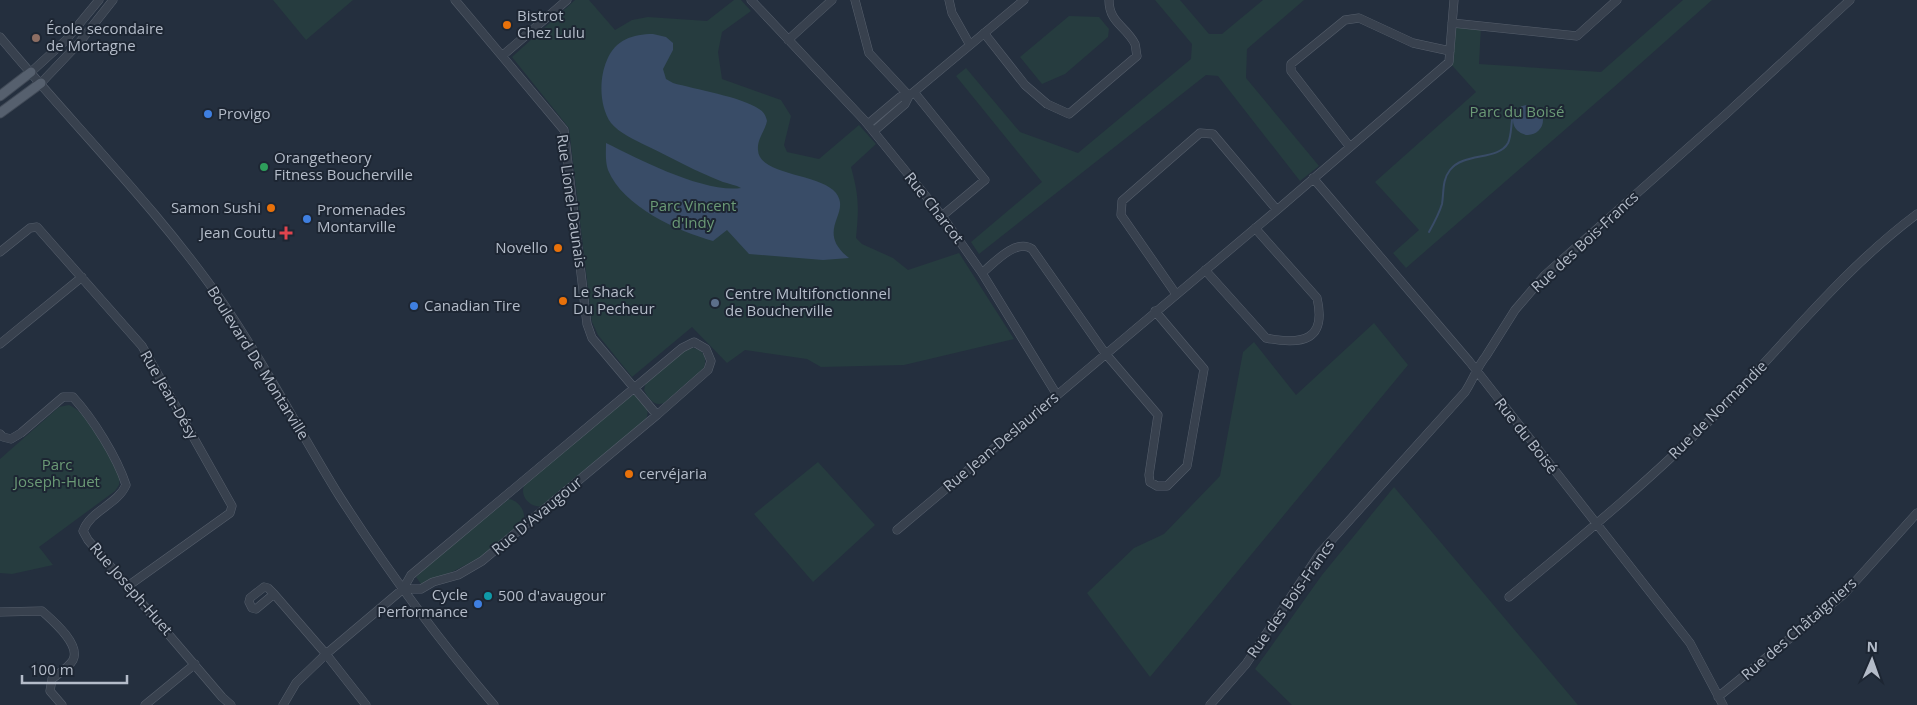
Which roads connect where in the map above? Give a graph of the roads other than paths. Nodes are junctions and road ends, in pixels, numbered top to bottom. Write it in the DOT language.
graph roads {
  1 [pos="99,0"];
  2 [pos="113,0"];
  3 [pos="455,0"];
  4 [pos="567,0"];
  5 [pos="751,0"];
  6 [pos="832,0"];
  7 [pos="855,0"];
  8 [pos="949,0"];
  9 [pos="1024,0"];
  10 [pos="1109,0"];
  11 [pos="1454,0"];
  12 [pos="1617,0"];
  13 [pos="1850,0"];
  14 [pos="1452,23"];
  15 [pos="984,33"];
  16 [pos="0,37"];
  17 [pos="788,40"];
  18 [pos="970,45"];
  19 [pos="1450,51"];
  20 [pos="502,56"];
  21 [pos="31,72"];
  22 [pos="41,83"];
  23 [pos="911,94"];
  24 [pos="0,96"];
  25 [pos="0,113"];
  26 [pos="868,124"];
  27 [pos="874,131"];
  28 [pos="1350,147"];
  29 [pos="1313,178"];
  30 [pos="1277,210"];
  31 [pos="1917,214"];
  32 [pos="942,216"];
  33 [pos="1255,228"];
  34 [pos="0,252"];
  35 [pos="1205,270"];
  36 [pos="982,272"];
  37 [pos="82,277"];
  38 [pos="1176,294"];
  39 [pos="1155,311"];
  40 [pos="0,344"];
  41 [pos="1105,353"];
  42 [pos="1476,372"];
  43 [pos="635,389"];
  44 [pos="1057,395"];
  45 [pos="657,415"];
  46 [pos="0,434"];
  47 [pos="1917,514"];
  48 [pos="1596,525"];
  49 [pos="897,530"];
  50 [pos="128,586"];
  51 [pos="403,590"];
  52 [pos="274,594"];
  53 [pos="1509,597"];
  54 [pos="0,612"];
  55 [pos="326,654"];
  56 [pos="195,664"];
  57 [pos="1718,697"];
  58 [pos="62,705"];
  59 [pos="146,705"];
  60 [pos="231,705"];
  61 [pos="283,705"];
  62 [pos="366,705"];
  63 [pos="494,705"];
  64 [pos="1210,705"];
  65 [pos="1723,705"];
  1 -- 21 [label="street"];
  2 -- 22 [label="street"];
  3 -- 20 [label="street, Rue Lionel-Daunais"];
  4 -- 20 [label="street"];
  5 -- 17 [label="street, Rue Charcot"];
  6 -- 17 [label="street"];
  7 -- 23 [label="street"];
  8 -- 18 [label="street"];
  9 -- 15 [label="street"];
  10 -- 15 [label="street"];
  11 -- 14 [label="street, Rue Jean-Deslauriers"];
  12 -- 14 [label="street"];
  13 -- 42 [label="street, Rue des Bois-Francs"];
  14 -- 19 [label="street, Rue Jean-Deslauriers"];
  15 -- 18 [label="street"];
  16 -- 21 [label="street, Boulevard De Montarville"];
  17 -- 26 [label="street, Rue Charcot"];
  18 -- 23 [label="street"];
  19 -- 28 [label="street, Rue Jean-Deslauriers"];
  19 -- 28 [label="street"];
  20 -- 43 [label="street, Rue Lionel-Daunais"];
  21 -- 22 [label="street, Boulevard De Montarville"];
  21 -- 24 [label="main road"];
  22 -- 25 [label="main road"];
  22 -- 51 [label="street, Boulevard De Montarville"];
  23 -- 26 [label="street"];
  23 -- 27 [label="street"];
  23 -- 32 [label="street"];
  26 -- 27 [label="street, Rue Charcot"];
  27 -- 32 [label="street, Rue Charcot"];
  28 -- 29 [label="street, Rue Jean-Deslauriers"];
  29 -- 30 [label="street, Rue Jean-Deslauriers"];
  29 -- 42 [label="street, Rue du Boisé"];
  30 -- 33 [label="street, Rue Jean-Deslauriers"];
  30 -- 38 [label="street"];
  31 -- 48 [label="street, Rue de Normandie"];
  32 -- 36 [label="street, Rue Charcot"];
  33 -- 35 [label="street, Rue Jean-Deslauriers"];
  33 -- 35 [label="street"];
  34 -- 37 [label="street, Rue Jean-Désy"];
  35 -- 38 [label="street, Rue Jean-Deslauriers"];
  36 -- 41 [label="street"];
  36 -- 44 [label="street, Rue Charcot"];
  37 -- 40 [label="street"];
  37 -- 50 [label="street, Rue Jean-Désy"];
  38 -- 39 [label="street, Rue Jean-Deslauriers"];
  39 -- 41 [label="street, Rue Jean-Deslauriers"];
  39 -- 41 [label="street"];
  41 -- 44 [label="street, Rue Jean-Deslauriers"];
  42 -- 48 [label="street, Rue du Boisé"];
  42 -- 64 [label="street, Rue des Bois-Francs"];
  43 -- 45 [label="street, Rue Lionel-Daunais"];
  43 -- 45 [label="street, Rue D'Avaugour"];
  43 -- 51 [label="street, Rue D'Avaugour"];
  44 -- 49 [label="street, Rue Jean-Deslauriers"];
  45 -- 51 [label="street, Rue D'Avaugour"];
  46 -- 50 [label="street, Rue Joseph-Huet"];
  47 -- 57 [label="street, Rue des Châtaigniers"];
  48 -- 53 [label="street, Rue de Normandie"];
  48 -- 57 [label="street, Rue du Boisé"];
  50 -- 56 [label="street, Rue Joseph-Huet"];
  51 -- 55 [label="street, Rue D'Avaugour"];
  51 -- 63 [label="street, Boulevard De Montarville"];
  52 -- 55 [label="street"];
  54 -- 58 [label="street"];
  55 -- 61 [label="street, Rue D'Avaugour"];
  55 -- 62 [label="street"];
  56 -- 59 [label="street"];
  56 -- 60 [label="street, Rue Joseph-Huet"];
  57 -- 65 [label="street, Rue du Boisé"];
}
